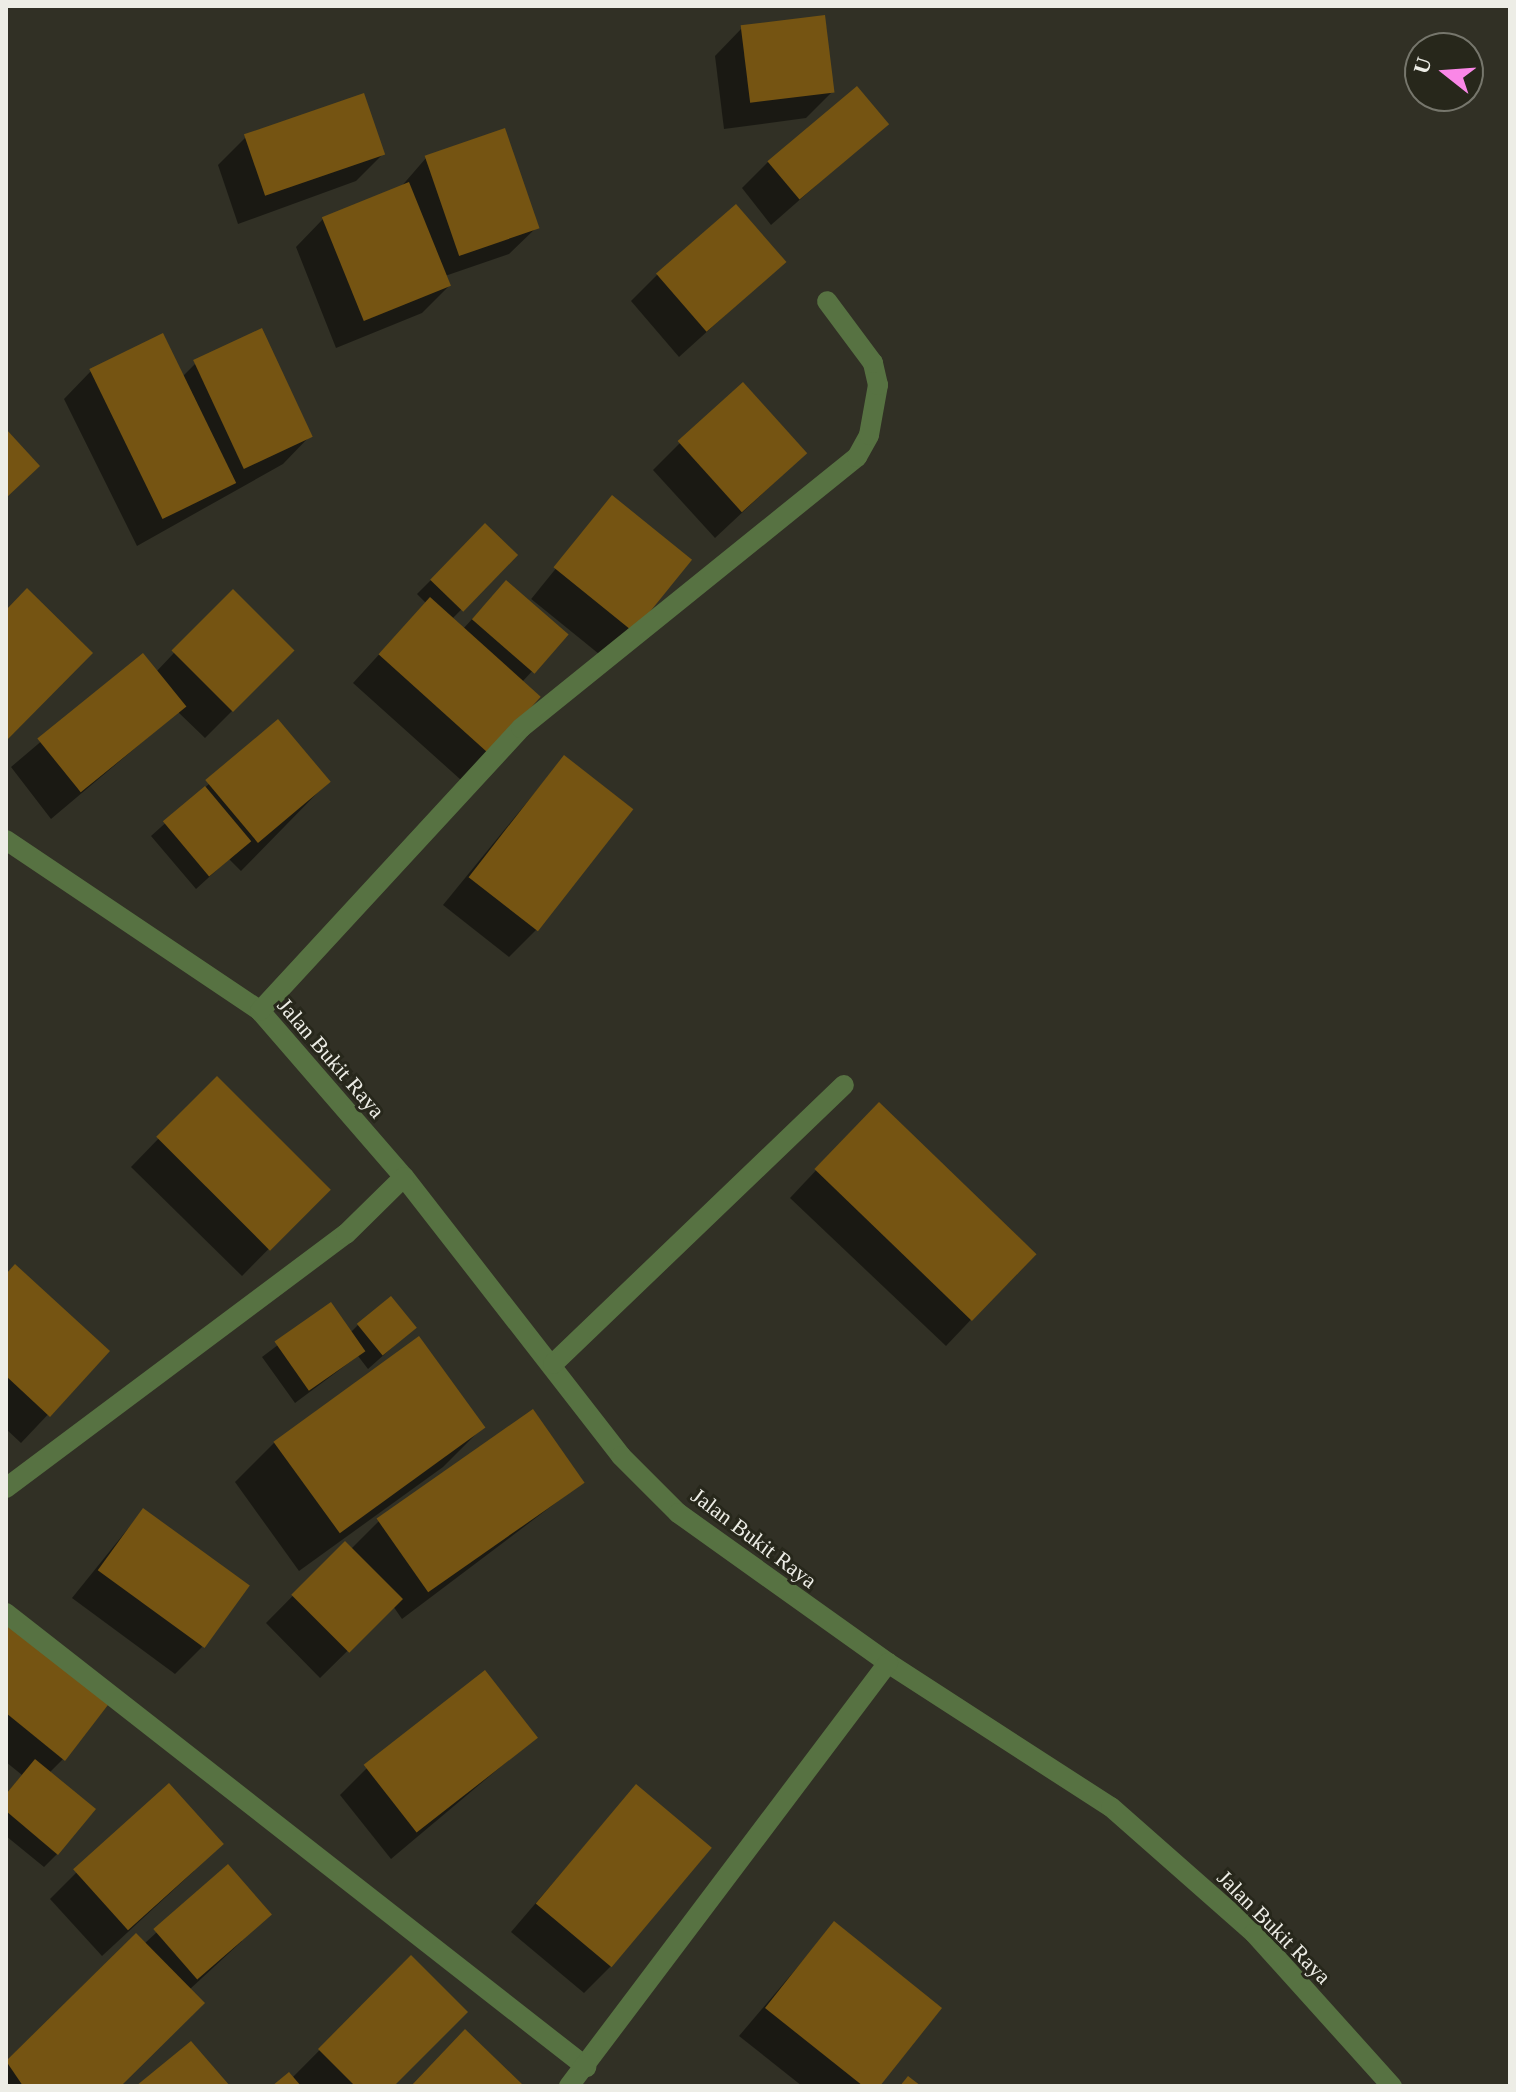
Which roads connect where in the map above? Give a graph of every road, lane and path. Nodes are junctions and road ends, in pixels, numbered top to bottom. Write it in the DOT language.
graph roads {
  1 [pos="827,301"];
  2 [pos="6,840"];
  3 [pos="260,1011"];
  4 [pos="844,1085"];
  5 [pos="404,1177"];
  6 [pos="553,1364"];
  7 [pos="6,1488"];
  8 [pos="6,1613"];
  9 [pos="888,1663"];
  10 [pos="586,2067"];
  11 [pos="569,2086"];
  12 [pos="1392,2086"];
  1 -- 3 [label="street"];
  2 -- 3 [label="street, Jalan Bukit Raya"];
  3 -- 5 [label="street, Jalan Bukit Raya"];
  4 -- 6 [label="street"];
  5 -- 6 [label="street, Jalan Bukit Raya"];
  5 -- 7 [label="street"];
  6 -- 9 [label="street, Jalan Bukit Raya"];
  8 -- 10 [label="street"];
  9 -- 10 [label="street"];
  9 -- 12 [label="street, Jalan Bukit Raya"];
  10 -- 11 [label="street"];
}
